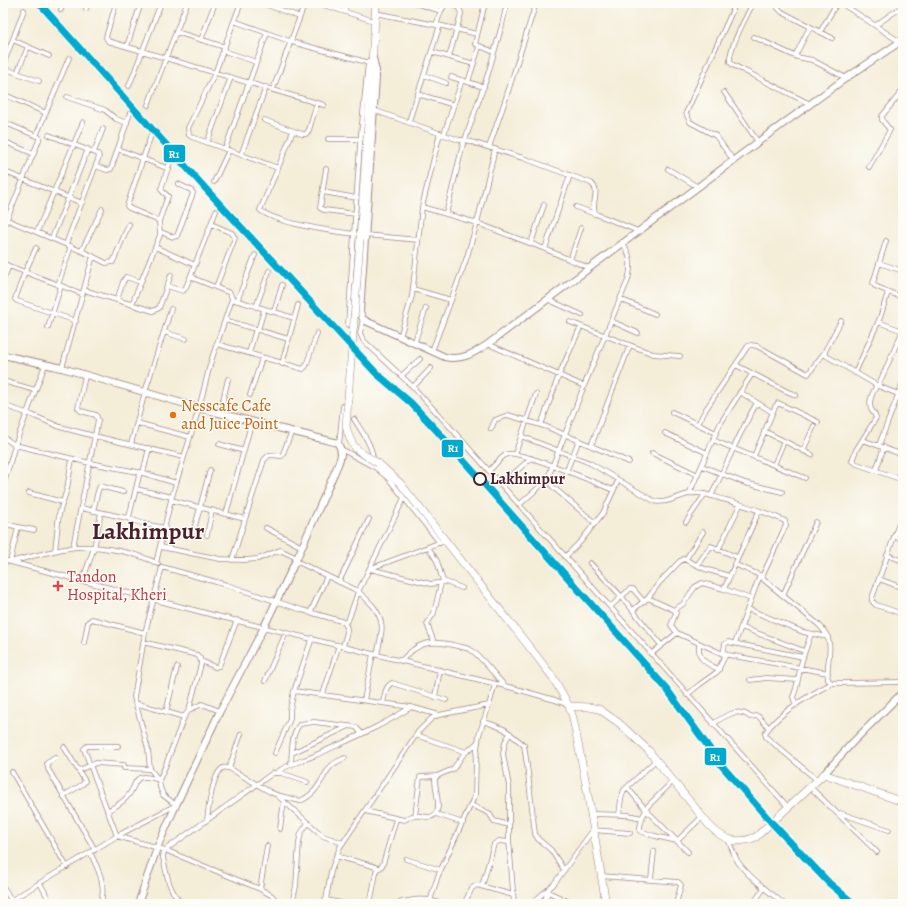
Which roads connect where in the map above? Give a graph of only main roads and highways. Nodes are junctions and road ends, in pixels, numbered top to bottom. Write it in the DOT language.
graph roads {
  1 [pos="376,3"];
  2 [pos="569,706"];
  3 [pos="903,802"];
  4 [pos="606,904"];
  1 -- 2 [label="main road, bridge"];
  2 -- 3 [label="main road"];
  2 -- 4 [label="main road"];
}
